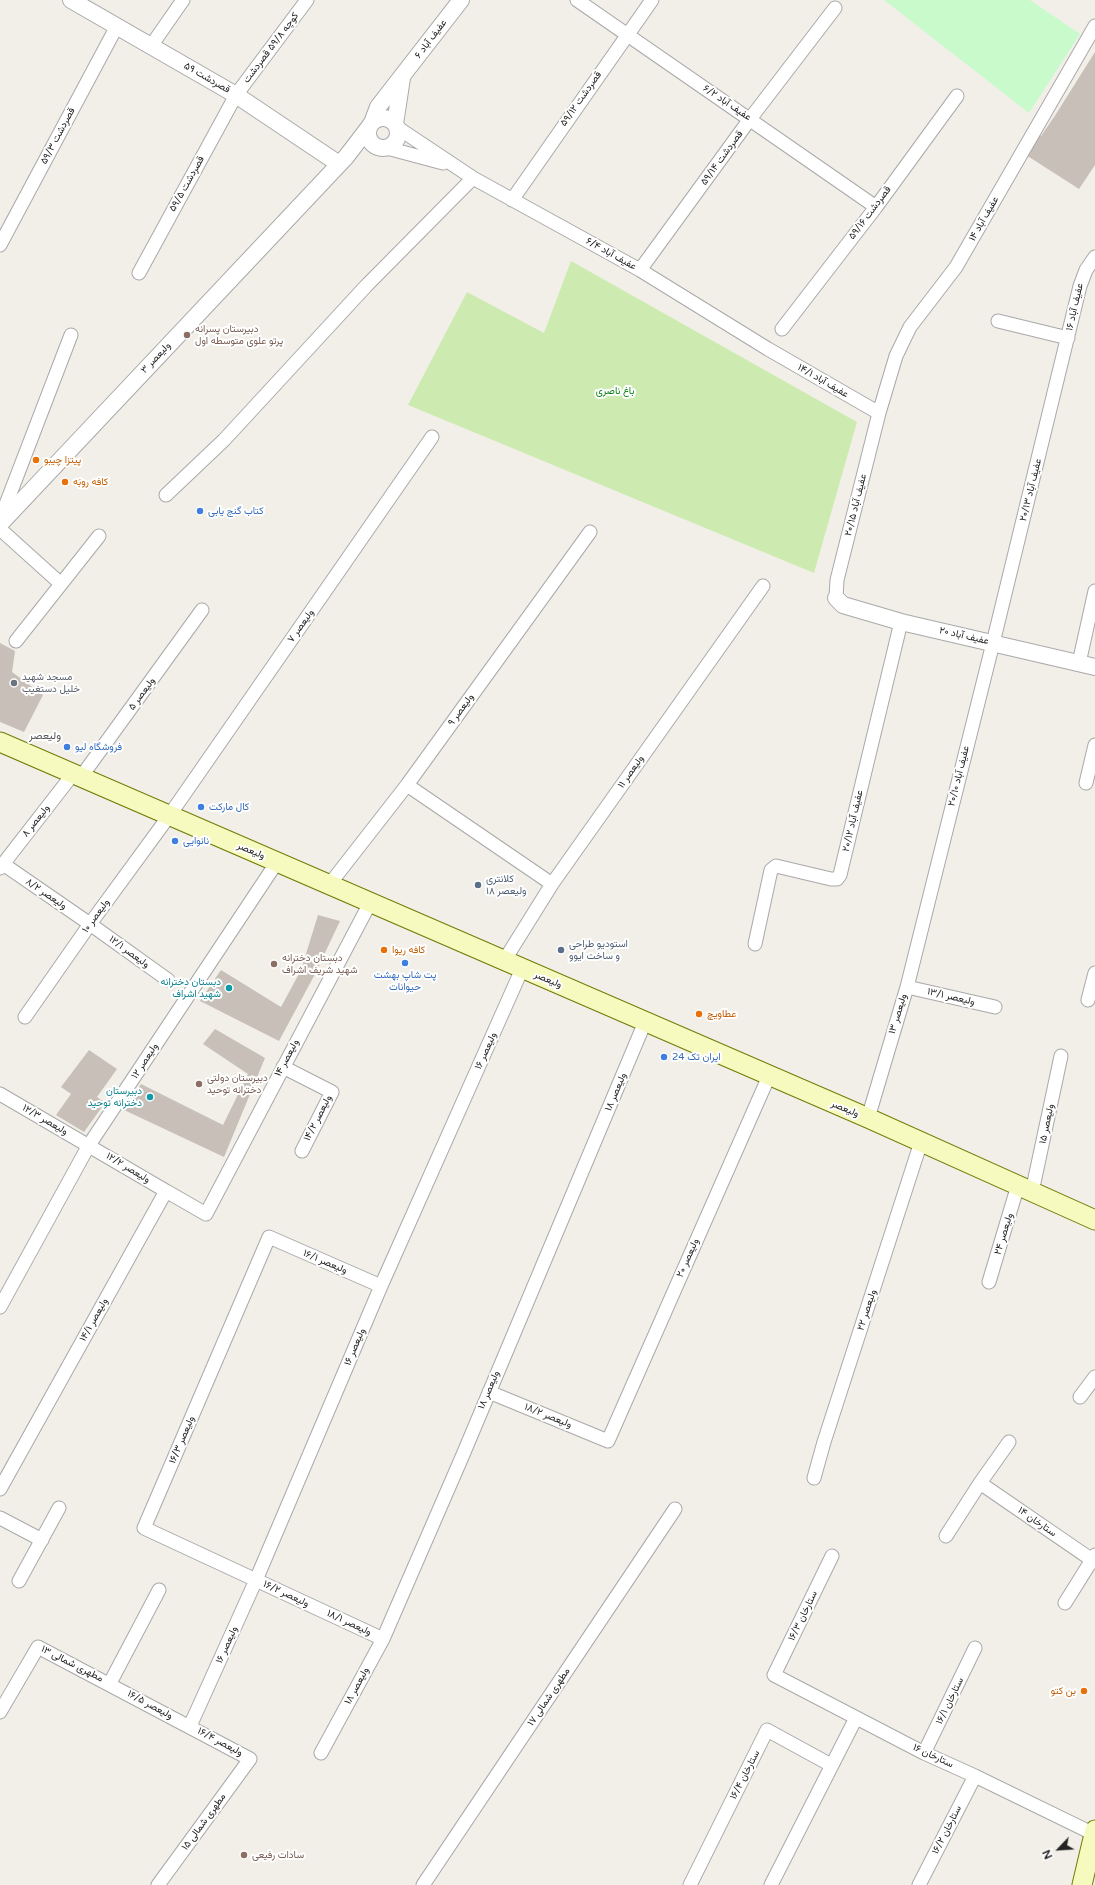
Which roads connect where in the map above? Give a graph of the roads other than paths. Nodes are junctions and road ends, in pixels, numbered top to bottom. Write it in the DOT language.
graph roads {
  1 [pos="71,0"];
  2 [pos="183,0"];
  3 [pos="307,0"];
  4 [pos="461,0"];
  5 [pos="577,0"];
  6 [pos="652,0"];
  7 [pos="834,8"];
  8 [pos="117,26"];
  9 [pos="1095,26"];
  10 [pos="626,35"];
  11 [pos="151,46"];
  12 [pos="402,78"];
  13 [pos="236,95"];
  14 [pos="957,96"];
  15 [pos="750,119"];
  16 [pos="370,125"];
  17 [pos="397,126"];
  18 [pos="385,148"];
  19 [pos="342,160"];
  20 [pos="452,166"];
  21 [pos="473,178"];
  22 [pos="512,200"];
  23 [pos="876,207"];
  24 [pos="0,245"];
  25 [pos="1095,257"];
  26 [pos="640,270"];
  27 [pos="139,273"];
  28 [pos="998,321"];
  29 [pos="782,330"];
  30 [pos="71,335"];
  31 [pos="1068,338"];
  32 [pos="768,349"];
  33 [pos="879,413"];
  34 [pos="432,437"];
  35 [pos="166,495"];
  36 [pos="0,520"];
  37 [pos="0,524"];
  38 [pos="0,528"];
  39 [pos="590,532"];
  40 [pos="99,536"];
  41 [pos="61,584"];
  42 [pos="763,586"];
  43 [pos="1095,591"];
  44 [pos="836,598"];
  45 [pos="202,610"];
  46 [pos="901,622"];
  47 [pos="16,641"];
  48 [pos="994,643"];
  49 [pos="1079,663"];
  50 [pos="1095,667"];
  51 [pos="0,742"];
  52 [pos="1095,745"];
  53 [pos="77,776"];
  54 [pos="1086,783"];
  55 [pos="406,785"];
  56 [pos="170,816"];
  57 [pos="277,862"];
  58 [pos="1,866"];
  59 [pos="552,884"];
  60 [pos="329,885"];
  61 [pos="370,903"];
  62 [pos="925,909"];
  63 [pos="90,924"];
  64 [pos="755,944"];
  65 [pos="504,961"];
  66 [pos="522,969"];
  67 [pos="1095,973"];
  68 [pos="168,980"];
  69 [pos="907,987"];
  70 [pos="1088,1000"];
  71 [pos="995,1007"];
  72 [pos="25,1017"];
  73 [pos="645,1022"];
  74 [pos="1061,1056"];
  75 [pos="283,1067"];
  76 [pos="769,1076"];
  77 [pos="0,1094"];
  78 [pos="868,1118"];
  79 [pos="921,1142"];
  80 [pos="89,1146"];
  81 [pos="302,1151"];
  82 [pos="1025,1188"];
  83 [pos="166,1191"];
  84 [pos="1095,1220"];
  85 [pos="269,1237"];
  86 [pos="989,1282"];
  87 [pos="382,1286"];
  88 [pos="0,1307"];
  89 [pos="1095,1377"];
  90 [pos="489,1392"];
  91 [pos="1080,1397"];
  92 [pos="608,1441"];
  93 [pos="1008,1442"];
  94 [pos="814,1478"];
  95 [pos="980,1483"];
  96 [pos="0,1489"];
  97 [pos="59,1508"];
  98 [pos="675,1509"];
  99 [pos="0,1518"];
  100 [pos="946,1536"];
  101 [pos="42,1540"];
  102 [pos="832,1556"];
  103 [pos="1094,1559"];
  104 [pos="256,1580"];
  105 [pos="19,1581"];
  106 [pos="159,1590"];
  107 [pos="1065,1603"];
  108 [pos="315,1607"];
  109 [pos="382,1639"];
  110 [pos="975,1648"];
  111 [pos="774,1675"];
  112 [pos="110,1683"];
  113 [pos="0,1712"];
  114 [pos="856,1718"];
  115 [pos="190,1726"];
  116 [pos="321,1753"];
  117 [pos="924,1753"];
  118 [pos="250,1759"];
  119 [pos="831,1765"];
  120 [pos="975,1776"];
  121 [pos="1094,1832"];
  122 [pos="158,1885"];
  123 [pos="423,1885"];
  124 [pos="690,1885"];
  125 [pos="771,1885"];
  126 [pos="919,1885"];
  127 [pos="1082,1885"];
  1 -- 8 [label="street, ۵۹ قصردشت"];
  2 -- 11 [label="street"];
  3 -- 13 [label="street, کوچه ۵۹/۸ قصردشت"];
  4 -- 12 [label="street, عفیف آباد ۶"];
  5 -- 10 [label="street, عفیف آباد ۶/۲"];
  6 -- 10 [label="street, ۵۹/۱۲ قصردشت"];
  7 -- 15 [label="street, ۵۹/۱۴ قصردشت"];
  8 -- 11 [label="street, ۵۹ قصردشت"];
  8 -- 24 [label="street, ۵۹/۳ قصردشت"];
  9 -- 33 [label="street, عفیف آباد ۱۴"];
  10 -- 15 [label="street, عفیف آباد ۶/۲"];
  10 -- 22 [label="street, ۵۹/۱۲ قصردشت"];
  11 -- 13 [label="street, ۵۹ قصردشت"];
  12 -- 16 [label="street, عفیف آباد ۶"];
  12 -- 17 [label="street, عفیف آباد ۶"];
  13 -- 19 [label="street, ۵۹ قصردشت"];
  13 -- 27 [label="street, ۵۹/۵ قصردشت"];
  14 -- 23 [label="street, ۵۹/۱۶ قصردشت"];
  15 -- 23 [label="street, عفیف آباد ۶/۲"];
  15 -- 26 [label="street, ۵۹/۱۴ قصردشت"];
  16 -- 17 [label="street"];
  16 -- 18 [label="street"];
  16 -- 19 [label="street, ۳ ولیعصر"];
  17 -- 18 [label="street"];
  17 -- 20 [label="street, عفیف آباد ۶/۴"];
  18 -- 19 [label="street"];
  18 -- 20 [label="street, عفیف آباد ۶/۴"];
  19 -- 37 [label="street, ۳ ولیعصر"];
  20 -- 21 [label="street, عفیف آباد ۶/۴"];
  21 -- 22 [label="street, عفیف آباد ۶/۴"];
  21 -- 35 [label="street"];
  22 -- 26 [label="street, عفیف آباد ۶/۴"];
  23 -- 29 [label="street, ۵۹/۱۶ قصردشت"];
  25 -- 31 [label="street, عفیف آباد ۱۶"];
  26 -- 32 [label="street, عفیف آباد ۶/۴"];
  28 -- 31 [label="street"];
  30 -- 36 [label="street"];
  31 -- 48 [label="street, عفیف آباد ۲۰/۱۳"];
  32 -- 33 [label="street, عفیف آباد ۱۴/۱"];
  33 -- 44 [label="street, عفیف آباد ۲۰/۱۵"];
  34 -- 56 [label="street, ۷ ولیعصر"];
  38 -- 41 [label="street"];
  39 -- 55 [label="street, ۹ ولیعصر"];
  40 -- 41 [label="street"];
  41 -- 47 [label="street"];
  42 -- 59 [label="street, ۱۱ ولیعصر"];
  43 -- 49 [label="street"];
  44 -- 46 [label="street, عفیف آباد ۲۰"];
  45 -- 53 [label="street, ۵ ولیعصر"];
  46 -- 48 [label="street, عفیف آباد ۲۰"];
  46 -- 64 [label="street, عفیف آباد ۲۰/۱۲"];
  48 -- 49 [label="street, عفیف آباد ۲۰"];
  48 -- 62 [label="street, عفیف آباد ۲۰/۱۰"];
  49 -- 50 [label="street, عفیف آباد ۲۰"];
  51 -- 53 [label="main road, ولیعصر"];
  52 -- 54 [label="street"];
  53 -- 56 [label="main road, ولیعصر"];
  53 -- 58 [label="street, ۸ ولیعصر"];
  55 -- 59 [label="street"];
  55 -- 60 [label="street, ۹ ولیعصر"];
  56 -- 57 [label="main road, ولیعصر"];
  56 -- 63 [label="street, ۱۰ ولیعصر"];
  57 -- 60 [label="main road, ولیعصر"];
  57 -- 80 [label="street, ۱۲ ولیعصر"];
  58 -- 63 [label="street, ۸/۲ ولیعصر"];
  59 -- 65 [label="street, ۱۱ ولیعصر"];
  60 -- 61 [label="main road, ولیعصر"];
  61 -- 65 [label="main road, ولیعصر"];
  61 -- 75 [label="street, ۱۴ ولیعصر"];
  62 -- 69 [label="street, ۱۳ ولیعصر"];
  63 -- 68 [label="street, ۱۲/۱ ولیعصر"];
  63 -- 72 [label="street, ۱۰ ولیعصر"];
  65 -- 66 [label="main road, ولیعصر"];
  66 -- 73 [label="main road, ولیعصر"];
  66 -- 87 [label="street, ۱۶ ولیعصر"];
  67 -- 70 [label="street"];
  69 -- 71 [label="street, ۱۳/۱ ولیعصر"];
  69 -- 78 [label="street, ۱۳ ولیعصر"];
  73 -- 76 [label="main road, ولیعصر"];
  73 -- 90 [label="street, ۱۸ ولیعصر"];
  74 -- 82 [label="street, ۱۵ ولیعصر"];
  75 -- 81 [label="street, ۱۴/۲ ولیعصر"];
  75 -- 83 [label="street, ۱۴ ولیعصر"];
  76 -- 78 [label="main road, ولیعصر"];
  76 -- 92 [label="street, ۲۰ ولیعصر"];
  77 -- 80 [label="street, ۱۲/۳ ولیعصر"];
  78 -- 79 [label="main road, ولیعصر"];
  79 -- 82 [label="main road, ولیعصر"];
  79 -- 94 [label="street, ۲۲ ولیعصر"];
  80 -- 83 [label="street, ۱۲/۲ ولیعصر"];
  80 -- 88 [label="street, ۱۲ ولیعصر"];
  82 -- 84 [label="main road, ولیعصر"];
  82 -- 86 [label="street, ۲۴ ولیعصر"];
  83 -- 96 [label="street, ۱۴/۱ ولیعصر"];
  85 -- 87 [label="street, ۱۶/۱ ولیعصر"];
  85 -- 104 [label="street, ۱۶/۳ ولیعصر"];
  87 -- 104 [label="street, ۱۶ ولیعصر"];
  89 -- 91 [label="street"];
  90 -- 92 [label="street, ۱۸/۲ ولیعصر"];
  90 -- 109 [label="street, ۱۸ ولیعصر"];
  93 -- 95 [label="street"];
  95 -- 100 [label="street"];
  95 -- 103 [label="street, ۱۴ ستارخان"];
  97 -- 101 [label="street"];
  98 -- 123 [label="street, ۱۷ مطهری شمالی"];
  99 -- 101 [label="street"];
  101 -- 105 [label="street"];
  102 -- 111 [label="street, ۱۶/۳ ستارخان"];
  103 -- 107 [label="street"];
  104 -- 108 [label="street, ۱۶/۲ ولیعصر"];
  104 -- 115 [label="street, ۱۶ ولیعصر"];
  106 -- 112 [label="street"];
  108 -- 109 [label="street, ۱۸/۱ ولیعصر"];
  109 -- 116 [label="street, ۱۸ ولیعصر"];
  110 -- 117 [label="street, ۱۶/۱ ستارخان"];
  111 -- 114 [label="street, ۱۶ ستارخان"];
  112 -- 113 [label="street, ۱۳ مطهری شمالی"];
  112 -- 115 [label="street, ۱۶/۵ ولیعصر"];
  114 -- 117 [label="street, ۱۶ ستارخان"];
  114 -- 119 [label="street"];
  115 -- 118 [label="street, ۱۶/۴ ولیعصر"];
  117 -- 120 [label="street, ۱۶ ستارخان"];
  118 -- 122 [label="street, ۱۵ مطهری شمالی"];
  119 -- 124 [label="street, ۱۶/۴ ستارخان"];
  119 -- 125 [label="street"];
  120 -- 121 [label="street, ۱۶ ستارخان"];
  120 -- 126 [label="street, ۱۶/۲ ستارخان"];
  121 -- 127 [label="main road"];
}
